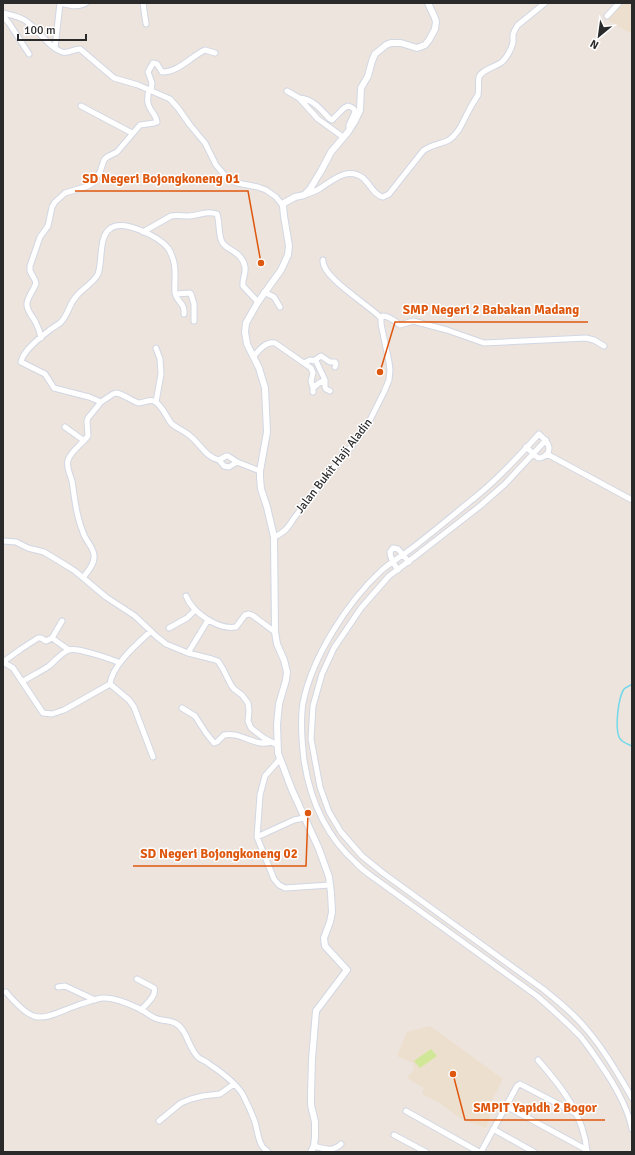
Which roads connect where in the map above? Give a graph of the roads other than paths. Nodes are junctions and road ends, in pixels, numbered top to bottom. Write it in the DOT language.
graph roads {
  1 [pos="60,3"];
  2 [pos="86,3"];
  3 [pos="143,3"];
  4 [pos="428,3"];
  5 [pos="545,3"];
  6 [pos="619,3"];
  7 [pos="3,14"];
  8 [pos="607,16"];
  9 [pos="146,24"];
  10 [pos="55,48"];
  11 [pos="215,53"];
  12 [pos="29,54"];
  13 [pos="150,90"];
  14 [pos="287,91"];
  15 [pos="299,98"];
  16 [pos="81,106"];
  17 [pos="349,130"];
  18 [pos="132,133"];
  19 [pos="343,137"];
  20 [pos="304,195"];
  21 [pos="283,206"];
  22 [pos="144,232"];
  23 [pos="322,260"];
  24 [pos="264,292"];
  25 [pos="176,294"];
  26 [pos="258,302"];
  27 [pos="280,307"];
  28 [pos="184,314"];
  29 [pos="381,318"];
  30 [pos="194,321"];
  31 [pos="41,338"];
  32 [pos="604,346"];
  33 [pos="156,348"];
  34 [pos="254,356"];
  35 [pos="315,360"];
  36 [pos="304,363"];
  37 [pos="335,367"];
  38 [pos="325,380"];
  39 [pos="330,390"];
  40 [pos="101,402"];
  41 [pos="156,402"];
  42 [pos="65,427"];
  43 [pos="83,440"];
  44 [pos="546,440"];
  45 [pos="526,447"];
  46 [pos="547,454"];
  47 [pos="533,455"];
  48 [pos="219,460"];
  49 [pos="237,462"];
  50 [pos="260,471"];
  51 [pos="632,500"];
  52 [pos="274,537"];
  53 [pos="3,541"];
  54 [pos="403,554"];
  55 [pos="393,562"];
  56 [pos="409,562"];
  57 [pos="398,570"];
  58 [pos="83,578"];
  59 [pos="186,596"];
  60 [pos="195,610"];
  61 [pos="208,620"];
  62 [pos="62,622"];
  63 [pos="169,628"];
  64 [pos="151,631"];
  65 [pos="274,632"];
  66 [pos="52,638"];
  67 [pos="69,650"];
  68 [pos="188,653"];
  69 [pos="3,662"];
  70 [pos="120,663"];
  71 [pos="22,682"];
  72 [pos="110,684"];
  73 [pos="182,708"];
  74 [pos="275,743"];
  75 [pos="153,757"];
  76 [pos="280,759"];
  77 [pos="304,818"];
  78 [pos="257,837"];
  79 [pos="330,885"];
  80 [pos="512,967"];
  81 [pos="508,975"];
  82 [pos="526,976"];
  83 [pos="137,980"];
  84 [pos="520,984"];
  85 [pos="58,987"];
  86 [pos="6,992"];
  87 [pos="95,1000"];
  88 [pos="141,1010"];
  89 [pos="538,1060"];
  90 [pos="234,1084"];
  91 [pos="632,1098"];
  92 [pos="506,1106"];
  93 [pos="406,1111"];
  94 [pos="577,1114"];
  95 [pos="159,1121"];
  96 [pos="632,1129"];
  97 [pos="493,1130"];
  98 [pos="394,1135"];
  99 [pos="341,1144"];
  100 [pos="313,1149"];
  101 [pos="587,1151"];
  102 [pos="268,1152"];
  103 [pos="426,1152"];
  104 [pos="480,1152"];
  105 [pos="534,1152"];
  1 -- 2 [label="street"];
  1 -- 10 [label="street"];
  3 -- 9 [label="street"];
  4 -- 17 [label="street"];
  5 -- 20 [label="street"];
  6 -- 8 [label="street"];
  7 -- 10 [label="street"];
  7 -- 12 [label="street"];
  10 -- 13 [label="street"];
  11 -- 13 [label="street"];
  13 -- 18 [label="street"];
  13 -- 21 [label="street"];
  14 -- 15 [label="street"];
  15 -- 17 [label="street"];
  15 -- 19 [label="street"];
  16 -- 18 [label="street"];
  17 -- 19 [label="street"];
  18 -- 31 [label="street"];
  19 -- 20 [label="street"];
  20 -- 21 [label="street"];
  21 -- 24 [label="street"];
  22 -- 25 [label="street"];
  22 -- 26 [label="street"];
  22 -- 31 [label="street"];
  23 -- 29 [label="street"];
  24 -- 26 [label="street"];
  24 -- 27 [label="street"];
  25 -- 28 [label="street"];
  25 -- 30 [label="street"];
  26 -- 34 [label="street"];
  29 -- 32 [label="street"];
  29 -- 52 [label="street, Jalan Bukit Haji Aladin"];
  31 -- 40 [label="street"];
  33 -- 41 [label="street"];
  34 -- 36 [label="street"];
  34 -- 50 [label="street"];
  35 -- 36 [label="street"];
  35 -- 37 [label="street"];
  35 -- 38 [label="street"];
  36 -- 38 [label="street"];
  38 -- 39 [label="street"];
  40 -- 41 [label="street"];
  40 -- 43 [label="street"];
  41 -- 48 [label="street"];
  42 -- 43 [label="street"];
  43 -- 58 [label="street"];
  44 -- 45 [label="street"];
  44 -- 46 [label="street"];
  44 -- 47 [label="street"];
  45 -- 47 [label="street"];
  45 -- 54 [label="street"];
  46 -- 47 [label="street"];
  46 -- 51 [label="street"];
  47 -- 56 [label="street"];
  48 -- 49 [label="street"];
  48 -- 49 [label="street"];
  49 -- 50 [label="street"];
  50 -- 52 [label="street"];
  52 -- 65 [label="street"];
  53 -- 58 [label="street"];
  54 -- 55 [label="street"];
  54 -- 55 [label="street"];
  54 -- 56 [label="street"];
  55 -- 57 [label="street"];
  55 -- 81 [label="street"];
  56 -- 57 [label="street"];
  57 -- 80 [label="street"];
  58 -- 64 [label="street"];
  59 -- 60 [label="street"];
  60 -- 61 [label="street"];
  60 -- 63 [label="street"];
  61 -- 65 [label="street"];
  61 -- 68 [label="street"];
  62 -- 66 [label="street"];
  64 -- 68 [label="street"];
  64 -- 70 [label="street"];
  65 -- 74 [label="street"];
  66 -- 67 [label="street"];
  66 -- 69 [label="street"];
  67 -- 70 [label="street"];
  67 -- 71 [label="street"];
  68 -- 74 [label="street"];
  69 -- 71 [label="street"];
  70 -- 72 [label="street"];
  71 -- 72 [label="street"];
  72 -- 75 [label="street"];
  73 -- 74 [label="street"];
  74 -- 76 [label="street"];
  76 -- 77 [label="street"];
  76 -- 78 [label="street"];
  77 -- 78 [label="street"];
  77 -- 79 [label="street"];
  78 -- 79 [label="street"];
  79 -- 100 [label="street"];
  80 -- 81 [label="street"];
  80 -- 82 [label="street"];
  81 -- 84 [label="street"];
  82 -- 84 [label="street"];
  82 -- 91 [label="street"];
  83 -- 88 [label="street"];
  84 -- 96 [label="street"];
  85 -- 87 [label="street"];
  86 -- 87 [label="street"];
  87 -- 88 [label="street"];
  88 -- 90 [label="street"];
  89 -- 94 [label="street"];
  90 -- 95 [label="street"];
  90 -- 102 [label="street"];
  92 -- 94 [label="street"];
  92 -- 97 [label="street"];
  92 -- 101 [label="street"];
  93 -- 104 [label="street"];
  94 -- 101 [label="street"];
  97 -- 104 [label="street"];
  97 -- 105 [label="street"];
  98 -- 103 [label="street"];
  99 -- 100 [label="street"];
}
